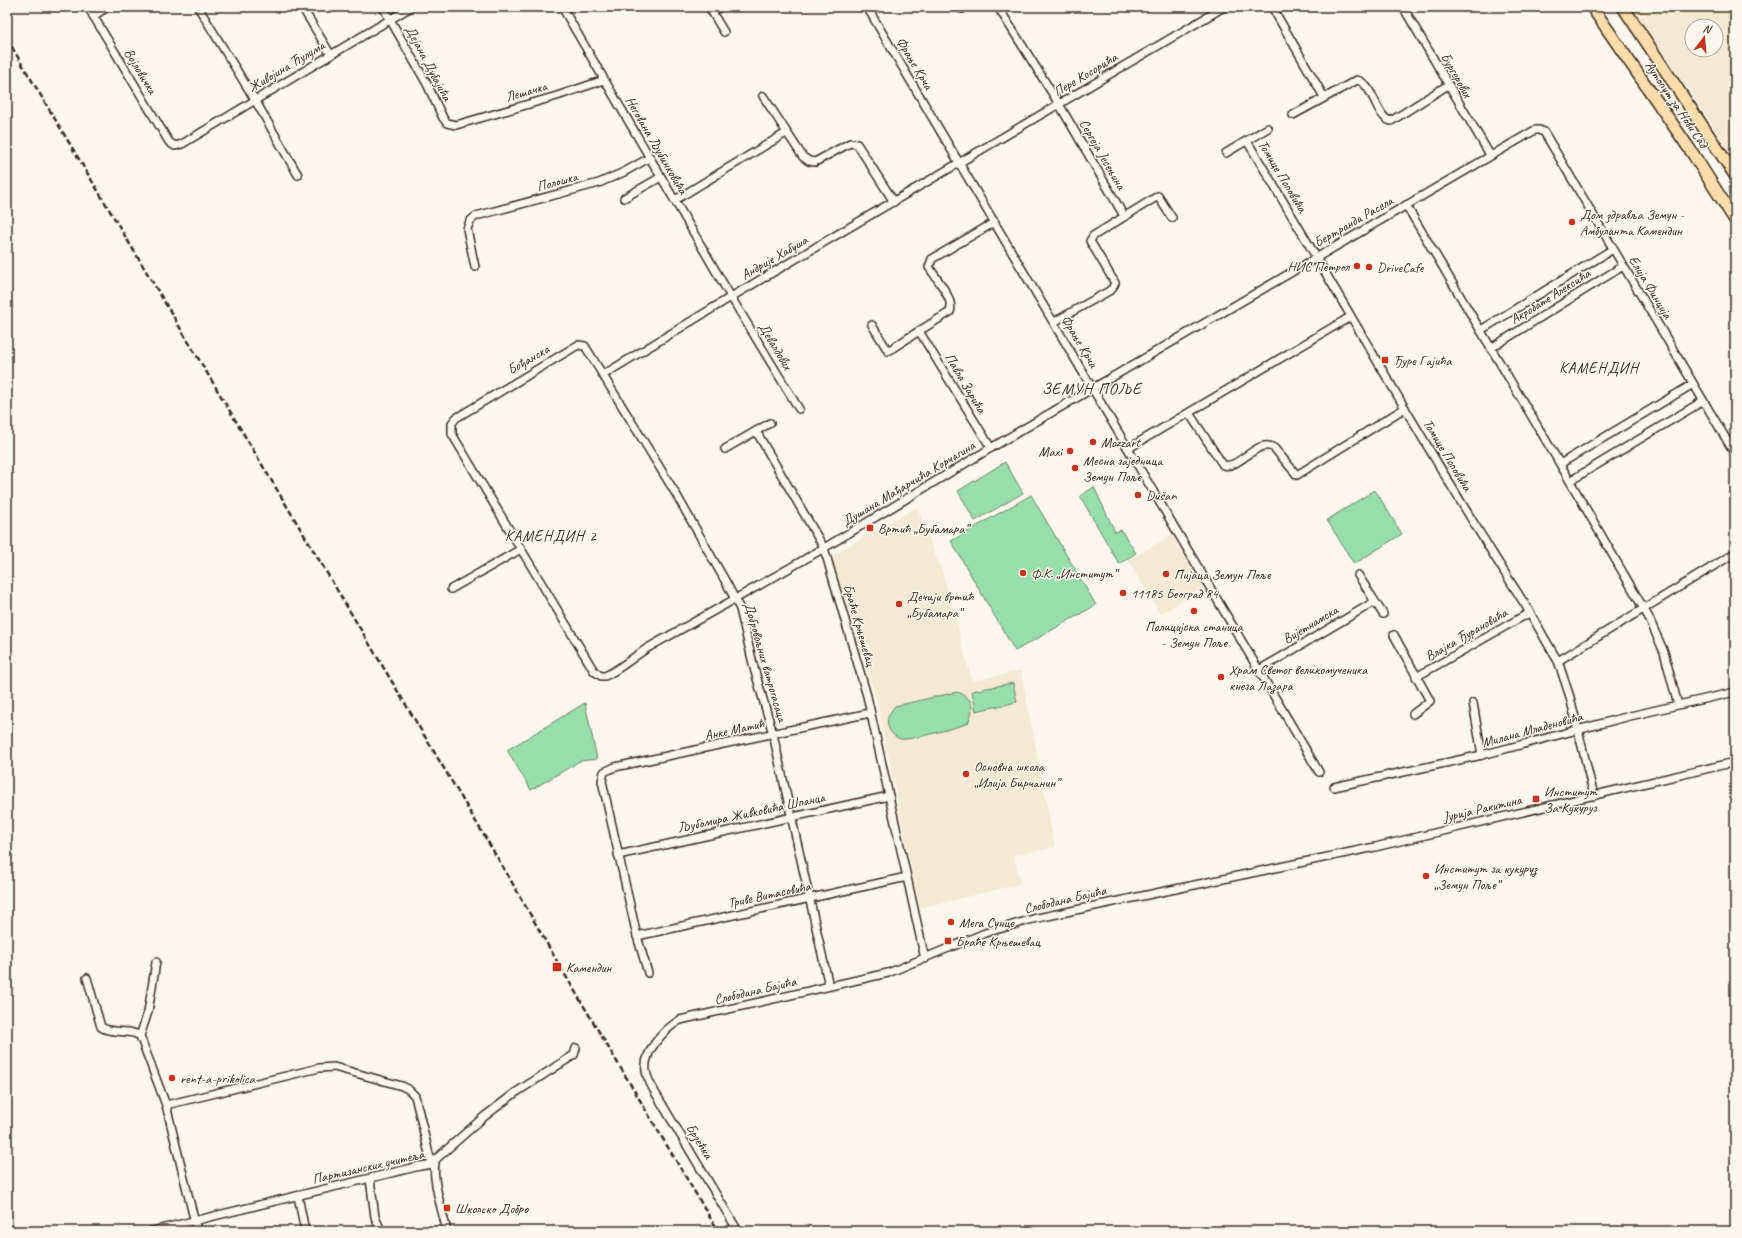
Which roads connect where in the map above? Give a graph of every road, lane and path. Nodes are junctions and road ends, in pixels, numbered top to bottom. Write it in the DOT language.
graph roads {
  1 [pos="88,7"];
  2 [pos="108,7"];
  3 [pos="198,7"];
  4 [pos="302,7"];
  5 [pos="383,7"];
  6 [pos="410,7"];
  7 [pos="562,7"];
  8 [pos="720,7"];
  9 [pos="867,7"];
  10 [pos="954,7"];
  11 [pos="966,7"];
  12 [pos="998,7"];
  13 [pos="1224,7"];
  14 [pos="1272,7"];
  15 [pos="1403,7"];
  16 [pos="1592,7"];
  17 [pos="1622,7"];
  18 [pos="711,9"];
  19 [pos="93,16"];
  20 [pos="390,19"];
  21 [pos="724,32"];
  22 [pos="331,55"];
  23 [pos="604,80"];
  24 [pos="1448,85"];
  25 [pos="763,96"];
  26 [pos="1324,97"];
  27 [pos="255,100"];
  28 [pos="1059,104"];
  29 [pos="1293,115"];
  30 [pos="456,125"];
  31 [pos="1268,128"];
  32 [pos="1544,132"];
  33 [pos="786,133"];
  34 [pos="1247,141"];
  35 [pos="175,146"];
  36 [pos="1226,153"];
  37 [pos="1490,155"];
  38 [pos="649,158"];
  39 [pos="959,163"];
  40 [pos="298,175"];
  41 [pos="1735,175"];
  42 [pos="661,177"];
  43 [pos="624,198"];
  44 [pos="674,200"];
  45 [pos="894,202"];
  46 [pos="1406,205"];
  47 [pos="1124,216"];
  48 [pos="1172,218"];
  49 [pos="1735,220"];
  50 [pos="995,222"];
  51 [pos="1613,249"];
  52 [pos="1317,258"];
  53 [pos="1624,266"];
  54 [pos="475,267"];
  55 [pos="731,297"];
  56 [pos="1350,317"];
  57 [pos="1054,322"];
  58 [pos="872,325"];
  59 [pos="1481,330"];
  60 [pos="919,331"];
  61 [pos="1491,348"];
  62 [pos="603,375"];
  63 [pos="1693,384"];
  64 [pos="1094,389"];
  65 [pos="1704,402"];
  66 [pos="1405,408"];
  67 [pos="799,409"];
  68 [pos="1189,413"];
  69 [pos="770,423"];
  70 [pos="756,432"];
  71 [pos="991,448"];
  72 [pos="1128,448"];
  73 [pos="725,449"];
  74 [pos="1735,454"];
  75 [pos="1560,464"];
  76 [pos="1570,481"];
  77 [pos="824,548"];
  78 [pos="521,549"];
  79 [pos="1735,553"];
  80 [pos="1358,575"];
  81 [pos="451,589"];
  82 [pos="735,599"];
  83 [pos="1374,602"];
  84 [pos="1643,608"];
  85 [pos="1529,613"];
  86 [pos="1383,614"];
  87 [pos="1394,635"];
  88 [pos="1558,661"];
  89 [pos="1259,670"];
  90 [pos="1416,677"];
  91 [pos="1735,692"];
  92 [pos="1473,703"];
  93 [pos="1678,705"];
  94 [pos="870,713"];
  95 [pos="1413,714"];
  96 [pos="1578,730"];
  97 [pos="773,734"];
  98 [pos="1482,755"];
  99 [pos="1735,762"];
  100 [pos="1319,772"];
  101 [pos="1334,787"];
  102 [pos="889,796"];
  103 [pos="1594,796"];
  104 [pos="792,816"];
  105 [pos="1375,847"];
  106 [pos="618,855"];
  107 [pos="907,877"];
  108 [pos="810,898"];
  109 [pos="637,936"];
  110 [pos="925,959"];
  111 [pos="156,962"];
  112 [pos="648,973"];
  113 [pos="87,978"];
  114 [pos="829,986"];
  115 [pos="140,1036"];
  116 [pos="576,1048"];
  117 [pos="646,1062"];
  118 [pos="166,1106"];
  119 [pos="434,1164"];
  120 [pos="370,1179"];
  121 [pos="298,1196"];
  122 [pos="195,1221"];
  123 [pos="152,1231"];
  124 [pos="197,1231"];
  125 [pos="305,1231"];
  126 [pos="381,1231"];
  127 [pos="447,1231"];
  128 [pos="738,1231"];
  1 -- 19 [label="street, Војловичка"];
  2 -- 19 [label="street"];
  3 -- 27 [label="street"];
  4 -- 22 [label="street"];
  5 -- 20 [label="street, Дејана Дубајића"];
  6 -- 20 [label="street, Живојина Ћулума"];
  7 -- 23 [label="street, Негована Љубинковића"];
  8 -- 18 [label="street"];
  9 -- 39 [label="street, Фрање Крча"];
  10 -- 11 [label="street"];
  12 -- 28 [label="street, Сергеја Јесењина"];
  13 -- 28 [label="street, Пере Косорића"];
  14 -- 26 [label="street"];
  15 -- 24 [label="street, Бургерових"];
  16 -- 49 [label="main road, Аутопут за Нови Сад"];
  17 -- 41 [label="main road, Аутопут за Нови Сад"];
  18 -- 21 [label="street"];
  19 -- 35 [label="street, Војловичка"];
  20 -- 22 [label="street, Живојина Ћулума"];
  20 -- 30 [label="street, Дејана Дубајића"];
  22 -- 27 [label="street, Живојина Ћулума"];
  23 -- 30 [label="street, Лешачка"];
  23 -- 38 [label="street, Негована Љубинковића"];
  24 -- 26 [label="street"];
  24 -- 37 [label="street, Бургерових"];
  25 -- 33 [label="street"];
  26 -- 29 [label="street"];
  27 -- 35 [label="street, Живојина Ћулума"];
  27 -- 40 [label="street"];
  28 -- 39 [label="street, Пере Косорића"];
  28 -- 47 [label="street, Сергеја Јесењина"];
  31 -- 34 [label="street, Томице Поповића"];
  32 -- 37 [label="street, Бертранда Расела"];
  32 -- 51 [label="street, Елија Финција"];
  33 -- 44 [label="street"];
  33 -- 45 [label="street"];
  34 -- 36 [label="street, Томице Поповића"];
  34 -- 52 [label="street, Томице Поповића"];
  37 -- 46 [label="street, Бертранда Расела"];
  38 -- 42 [label="street, Негована Љубинковића"];
  38 -- 54 [label="street, Полошка"];
  39 -- 45 [label="street, Андрије Хабуша"];
  39 -- 50 [label="street, Фрање Крча"];
  42 -- 43 [label="street"];
  42 -- 44 [label="street, Негована Љубинковића"];
  44 -- 55 [label="street, Негована Љубинковића"];
  45 -- 55 [label="street, Андрије Хабуша"];
  46 -- 52 [label="street, Бертранда Расела"];
  46 -- 59 [label="street"];
  47 -- 48 [label="street"];
  47 -- 57 [label="street"];
  50 -- 57 [label="street, Фрање Крча"];
  50 -- 60 [label="street"];
  51 -- 53 [label="street, Елија Финција"];
  51 -- 59 [label="street, Акробате Алексића"];
  52 -- 56 [label="street, Томице Поповића"];
  52 -- 64 [label="street, Бертранда Расела"];
  53 -- 61 [label="street, Акробате Алексића"];
  53 -- 63 [label="street, Елија Финција"];
  55 -- 62 [label="street, Андрије Хабуша"];
  55 -- 67 [label="street, Девалдових"];
  56 -- 66 [label="street, Томице Поповића"];
  56 -- 68 [label="street"];
  57 -- 64 [label="street, Фрање Крча"];
  58 -- 60 [label="street"];
  59 -- 61 [label="street"];
  60 -- 71 [label="street, Павла Зарића"];
  61 -- 75 [label="street"];
  62 -- 78 [label="street, Бођанска"];
  62 -- 82 [label="street, Добровољних ватрогасаца"];
  63 -- 65 [label="street, Елија Финција"];
  63 -- 75 [label="street"];
  64 -- 71 [label="street, Душана Мађарчића Корчагина"];
  64 -- 72 [label="street, Фрање Крча"];
  65 -- 74 [label="street, Елија Финција"];
  65 -- 76 [label="street"];
  66 -- 68 [label="street"];
  66 -- 85 [label="street, Томице Поповића"];
  68 -- 72 [label="street"];
  69 -- 70 [label="street"];
  70 -- 73 [label="street"];
  70 -- 77 [label="street, Браће Крњешевац"];
  71 -- 77 [label="street, Душана Мађарчића Корчагина"];
  72 -- 89 [label="street, Фрање Крча"];
  75 -- 76 [label="street"];
  76 -- 84 [label="street"];
  77 -- 82 [label="street, Душана Мађарчића Корчагина"];
  77 -- 94 [label="street, Браће Крњешевац"];
  78 -- 81 [label="street"];
  78 -- 82 [label="street, Душана Мађарчића Корчагина"];
  79 -- 84 [label="street"];
  80 -- 83 [label="street"];
  82 -- 97 [label="street, Добровољних ватрогасаца"];
  83 -- 86 [label="street"];
  83 -- 89 [label="street, Вијетнамска"];
  84 -- 88 [label="street"];
  84 -- 93 [label="street"];
  85 -- 88 [label="street, Томице Поповића"];
  85 -- 90 [label="street, Влајка Ђурановића"];
  87 -- 90 [label="street, Влајка Ђурановића"];
  88 -- 96 [label="street, Томице Поповића"];
  89 -- 100 [label="street, Фрање Крча"];
  90 -- 95 [label="street, Влајка Ђурановића"];
  91 -- 93 [label="street, Милана Младеновића"];
  92 -- 98 [label="street"];
  93 -- 96 [label="street, Милана Младеновића"];
  94 -- 97 [label="street, Анке Матић"];
  94 -- 102 [label="street, Браће Крњешевац"];
  96 -- 98 [label="street, Милана Младеновића"];
  96 -- 103 [label="street, Томице Поповића"];
  97 -- 104 [label="street, Добровољних ватрогасаца"];
  97 -- 106 [label="street, Анке Матић"];
  98 -- 101 [label="street, Милана Младеновића"];
  99 -- 103 [label="street, Јурија Ракитина"];
  102 -- 104 [label="street, Љубомира Живковића Шпанца"];
  102 -- 107 [label="street, Браће Крњешевац"];
  103 -- 105 [label="street, Јурија Ракитина"];
  104 -- 106 [label="street, Љубомира Живковића Шпанца"];
  104 -- 108 [label="street, Добровољних ватрогасаца"];
  105 -- 110 [label="street, Слободана Бајића"];
  106 -- 109 [label="street"];
  107 -- 108 [label="street, Триве Витасовића"];
  107 -- 110 [label="street, Браће Крњешевац"];
  108 -- 109 [label="street, Триве Витасовића"];
  108 -- 114 [label="street, Добровољних ватрогасаца"];
  109 -- 112 [label="street"];
  110 -- 114 [label="street, Слободана Бајића"];
  111 -- 115 [label="street"];
  113 -- 115 [label="street"];
  114 -- 117 [label="street, Слободана Бајића"];
  115 -- 118 [label="street"];
  116 -- 119 [label="street, Партизанских учитеља"];
  117 -- 128 [label="street, Брзећка"];
  118 -- 119 [label="street"];
  118 -- 122 [label="street"];
  119 -- 120 [label="street, Партизанских учитеља"];
  119 -- 127 [label="street"];
  120 -- 121 [label="street, Партизанских учитеља"];
  120 -- 126 [label="street"];
  121 -- 122 [label="street, Партизанских учитеља"];
  121 -- 125 [label="street"];
  122 -- 123 [label="street, Партизанских учитеља"];
  122 -- 124 [label="street"];
}
